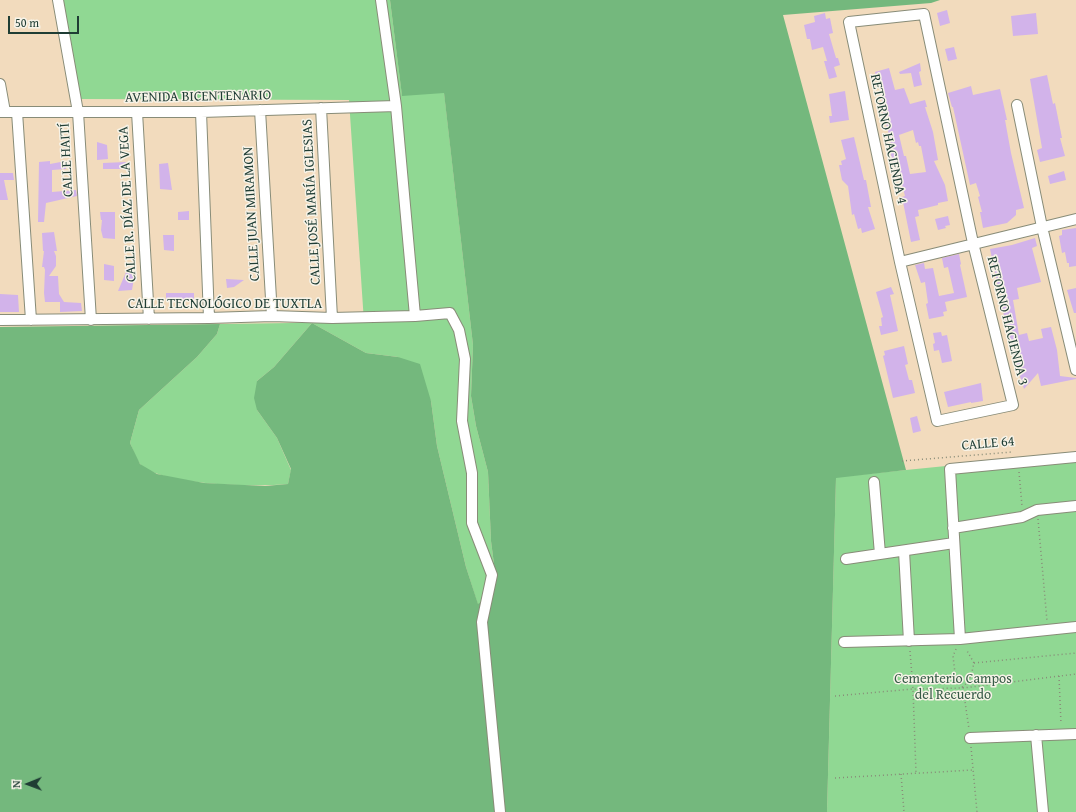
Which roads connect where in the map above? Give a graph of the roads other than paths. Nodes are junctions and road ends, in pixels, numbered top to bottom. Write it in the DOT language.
graph roads {
  1 [pos="58,0"];
  2 [pos="382,0"];
  3 [pos="0,84"];
  4 [pos="1017,105"];
  5 [pos="396,106"];
  6 [pos="321,108"];
  7 [pos="260,110"];
  8 [pos="3,112"];
  9 [pos="17,112"];
  10 [pos="78,112"];
  11 [pos="137,112"];
  12 [pos="201,112"];
  13 [pos="1076,219"];
  14 [pos="1042,226"];
  15 [pos="973,243"];
  16 [pos="900,262"];
  17 [pos="272,316"];
  18 [pos="415,316"];
  19 [pos="209,318"];
  20 [pos="332,318"];
  21 [pos="149,319"];
  22 [pos="0,320"];
  23 [pos="31,320"];
  24 [pos="91,320"];
  25 [pos="1076,370"];
  26 [pos="1076,457"];
  27 [pos="874,482"];
  28 [pos="1076,506"];
  29 [pos="953,528"];
  30 [pos="954,543"];
  31 [pos="904,551"];
  32 [pos="880,554"];
  33 [pos="846,560"];
  34 [pos="1076,627"];
  35 [pos="960,639"];
  36 [pos="844,642"];
  37 [pos="909,642"];
  38 [pos="1076,734"];
  39 [pos="1036,735"];
  40 [pos="970,738"];
  41 [pos="500,812"];
  42 [pos="1043,812"];
  1 -- 10 [label="street, CALLE HAITÍ"];
  2 -- 5 [label="street"];
  3 -- 8 [label="street"];
  4 -- 14 [label="street"];
  5 -- 6 [label="street, AVENIDA BICENTENARIO"];
  5 -- 18 [label="street"];
  6 -- 7 [label="street, AVENIDA BICENTENARIO"];
  6 -- 20 [label="street, CALLE JOSÉ MARÍA IGLESIAS"];
  7 -- 12 [label="street, AVENIDA BICENTENARIO"];
  7 -- 17 [label="street, CALLE JUAN MIRAMON"];
  8 -- 9 [label="street, AVENIDA BICENTENARIO"];
  9 -- 10 [label="street, AVENIDA BICENTENARIO"];
  9 -- 23 [label="street"];
  10 -- 11 [label="street, AVENIDA BICENTENARIO"];
  10 -- 24 [label="street, CALLE HAITÍ"];
  11 -- 12 [label="street, AVENIDA BICENTENARIO"];
  11 -- 21 [label="street, CALLE R. DÍAZ DE LA VEGA"];
  12 -- 19 [label="street"];
  13 -- 14 [label="street"];
  14 -- 15 [label="street"];
  14 -- 25 [label="street"];
  15 -- 16 [label="street"];
  15 -- 16 [label="street, RETORNO HACIENDA 3"];
  15 -- 16 [label="street, RETORNO HACIENDA 4"];
  17 -- 19 [label="street, CALLE TECNOLÓGICO DE TUXTLA"];
  17 -- 20 [label="street, CALLE TECNOLÓGICO DE TUXTLA"];
  18 -- 20 [label="street, CALLE TECNOLÓGICO DE TUXTLA"];
  18 -- 41 [label="street, CALLE TECNOLÓGICO DE TUXTLA"];
  19 -- 21 [label="street, CALLE TECNOLÓGICO DE TUXTLA"];
  21 -- 24 [label="street, CALLE TECNOLÓGICO DE TUXTLA"];
  22 -- 23 [label="street, CALLE TECNOLÓGICO DE TUXTLA"];
  23 -- 24 [label="street, CALLE TECNOLÓGICO DE TUXTLA"];
  26 -- 29 [label="street"];
  27 -- 32 [label="street"];
  28 -- 29 [label="street"];
  29 -- 30 [label="street"];
  30 -- 31 [label="street"];
  30 -- 35 [label="street"];
  31 -- 32 [label="street"];
  31 -- 37 [label="street"];
  32 -- 33 [label="street"];
  34 -- 35 [label="street"];
  35 -- 37 [label="street"];
  36 -- 37 [label="street"];
  38 -- 39 [label="street"];
  39 -- 40 [label="street"];
  39 -- 42 [label="street"];
}
